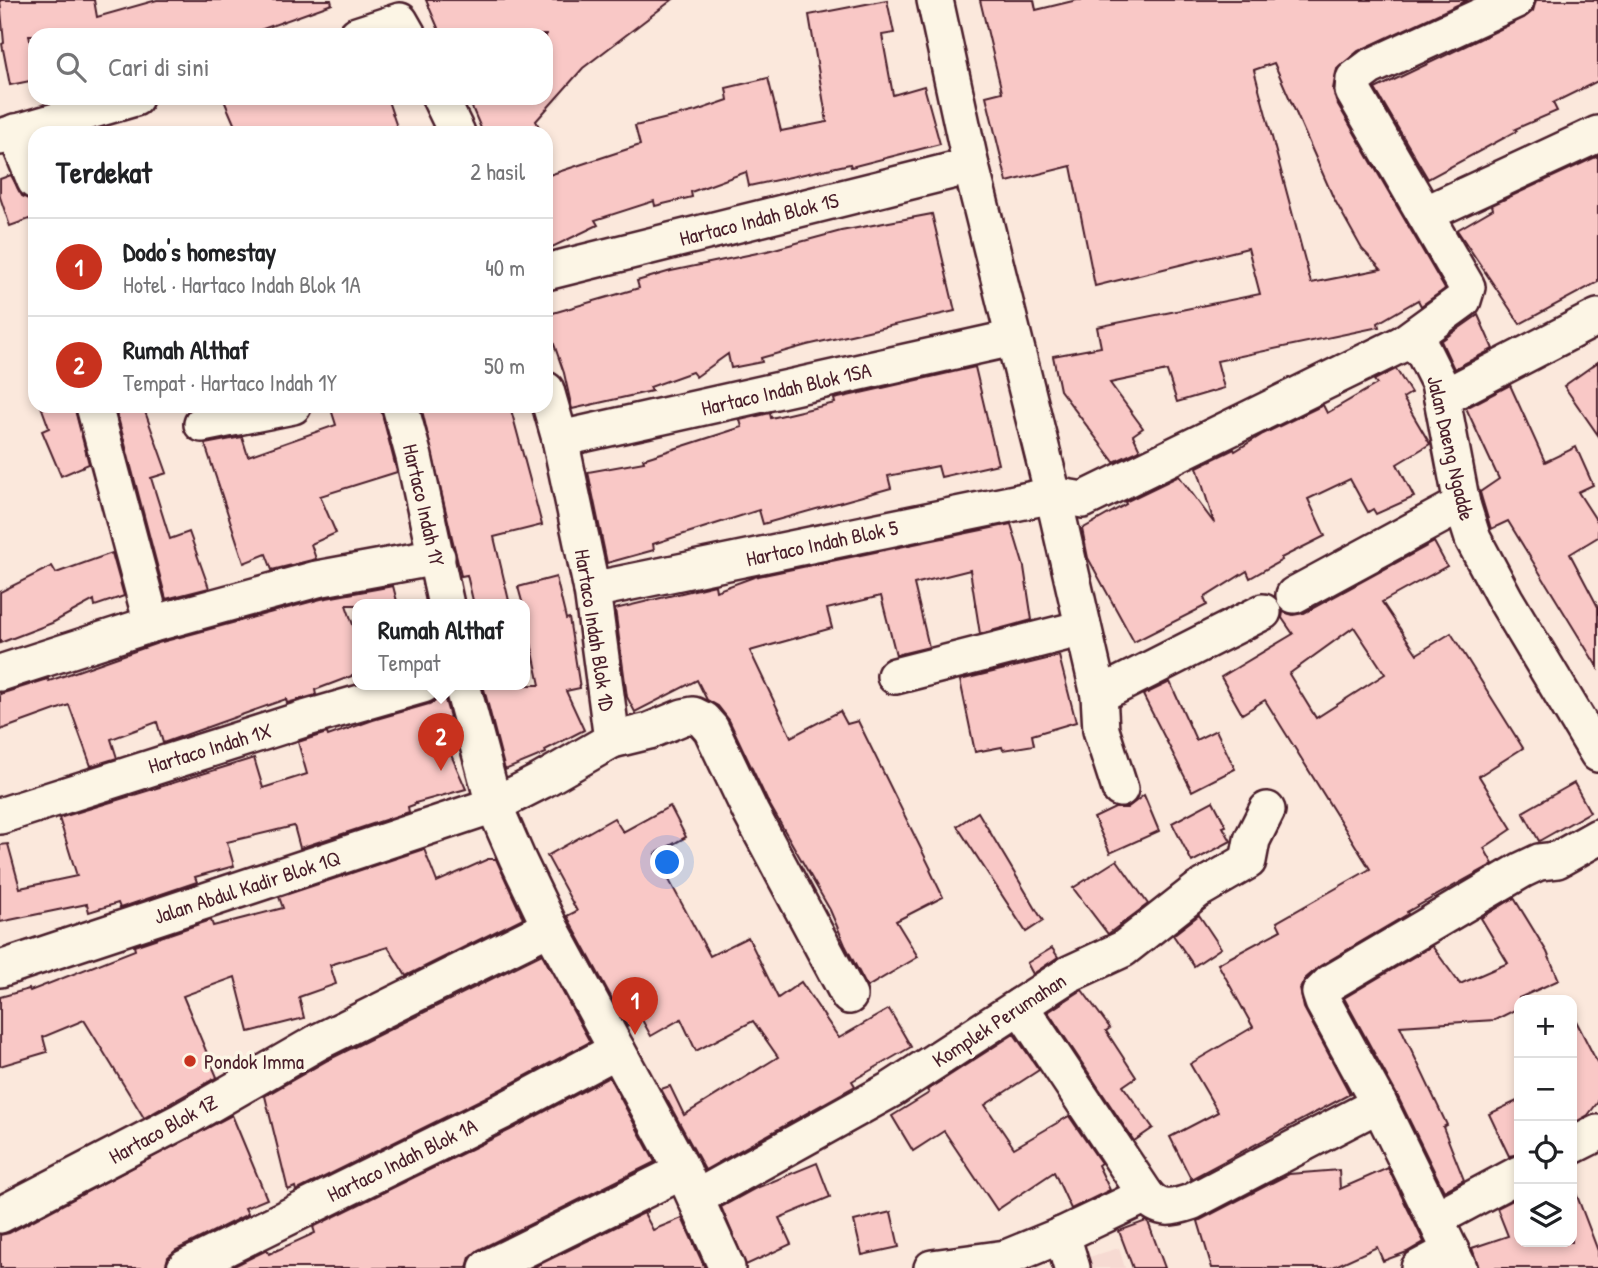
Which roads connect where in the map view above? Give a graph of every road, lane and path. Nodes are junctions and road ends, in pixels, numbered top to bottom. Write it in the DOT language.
graph roads {
  1 [pos="935,0"];
  2 [pos="1516,0"];
  3 [pos="399,19"];
  4 [pos="375,28"];
  5 [pos="110,105"];
  6 [pos="443,105"];
  7 [pos="35,126"];
  8 [pos="454,126"];
  9 [pos="28,128"];
  10 [pos="7,134"];
  11 [pos="1598,134"];
  12 [pos="971,166"];
  13 [pos="28,169"];
  14 [pos="1425,214"];
  15 [pos="553,270"];
  16 [pos="1598,317"];
  17 [pos="1013,338"];
  18 [pos="1404,343"];
  19 [pos="1441,398"];
  20 [pos="96,413"];
  21 [pos="259,413"];
  22 [pos="402,413"];
  23 [pos="553,413"];
  24 [pos="202,425"];
  25 [pos="560,439"];
  26 [pos="1053,495"];
  27 [pos="1462,504"];
  28 [pos="437,557"];
  29 [pos="592,590"];
  30 [pos="1294,595"];
  31 [pos="445,599"];
  32 [pos="1263,612"];
  33 [pos="152,624"];
  34 [pos="1083,628"];
  35 [pos="0,673"];
  36 [pos="895,676"];
  37 [pos="404,690"];
  38 [pos="462,690"];
  39 [pos="1099,695"];
  40 [pos="612,740"];
  41 [pos="1596,746"];
  42 [pos="1120,789"];
  43 [pos="494,805"];
  44 [pos="1267,810"];
  45 [pos="0,816"];
  46 [pos="1598,837"];
  47 [pos="550,927"];
  48 [pos="0,969"];
  49 [pos="849,996"];
  50 [pos="1020,1006"];
  51 [pos="617,1049"];
  52 [pos="1379,1104"];
  53 [pos="1598,1133"];
  54 [pos="1577,1144"];
  55 [pos="1514,1177"];
  56 [pos="690,1185"];
  57 [pos="1146,1195"];
  58 [pos="0,1215"];
  59 [pos="1435,1219"];
  60 [pos="1062,1235"];
  61 [pos="1455,1260"];
  62 [pos="185,1268"];
  63 [pos="487,1268"];
  64 [pos="727,1268"];
  65 [pos="932,1268"];
  66 [pos="1072,1268"];
  67 [pos="1419,1268"];
  1 -- 12 [label="street"];
  2 -- 14 [label="street"];
  3 -- 4 [label="street"];
  5 -- 7 [label="street"];
  6 -- 8 [label="street"];
  9 -- 10 [label="street"];
  10 -- 13 [label="street"];
  11 -- 14 [label="street"];
  12 -- 15 [label="street, Hartaco Indah Blok 1S"];
  12 -- 17 [label="street"];
  14 -- 18 [label="street"];
  16 -- 19 [label="street"];
  17 -- 25 [label="street, Hartaco Indah Blok 1SA"];
  17 -- 26 [label="street"];
  18 -- 19 [label="street, Jalan Daeng Ngadde"];
  18 -- 26 [label="street"];
  19 -- 27 [label="street, Jalan Daeng Ngadde"];
  20 -- 33 [label="street"];
  21 -- 24 [label="street"];
  22 -- 28 [label="street, Hartaco Indah 1Y"];
  23 -- 25 [label="street, Hartaco Indah Blok 1D"];
  25 -- 29 [label="street, Hartaco Indah Blok 1D"];
  26 -- 29 [label="street, Hartaco Indah Blok 5"];
  26 -- 34 [label="street"];
  27 -- 30 [label="street"];
  27 -- 41 [label="street, Jalan Daeng Ngadde"];
  28 -- 31 [label="street, Hartaco Indah 1Y"];
  28 -- 33 [label="street"];
  29 -- 40 [label="street, Hartaco Indah Blok 1D"];
  32 -- 39 [label="street"];
  33 -- 35 [label="street"];
  34 -- 36 [label="street"];
  34 -- 39 [label="street"];
  37 -- 45 [label="street, Hartaco Indah 1X"];
  38 -- 43 [label="street"];
  39 -- 42 [label="street"];
  40 -- 43 [label="street, Hartaco Indah Blok 1D"];
  40 -- 49 [label="street"];
  43 -- 47 [label="street"];
  43 -- 48 [label="street, Jalan Abdul Kadir Blok 1Q"];
  44 -- 50 [label="street, Komplek Perumahan"];
  46 -- 52 [label="street"];
  47 -- 51 [label="street"];
  47 -- 58 [label="street, Hartaco Blok 1Z"];
  50 -- 56 [label="street, Komplek Perumahan"];
  50 -- 57 [label="street"];
  51 -- 56 [label="street"];
  51 -- 62 [label="street, Hartaco Indah Blok 1A"];
  52 -- 57 [label="street"];
  52 -- 59 [label="street"];
  53 -- 54 [label="street"];
  55 -- 59 [label="street"];
  56 -- 63 [label="street"];
  56 -- 64 [label="street"];
  57 -- 60 [label="street"];
  59 -- 61 [label="street"];
  60 -- 65 [label="street"];
  60 -- 66 [label="street"];
  61 -- 67 [label="street"];
}
